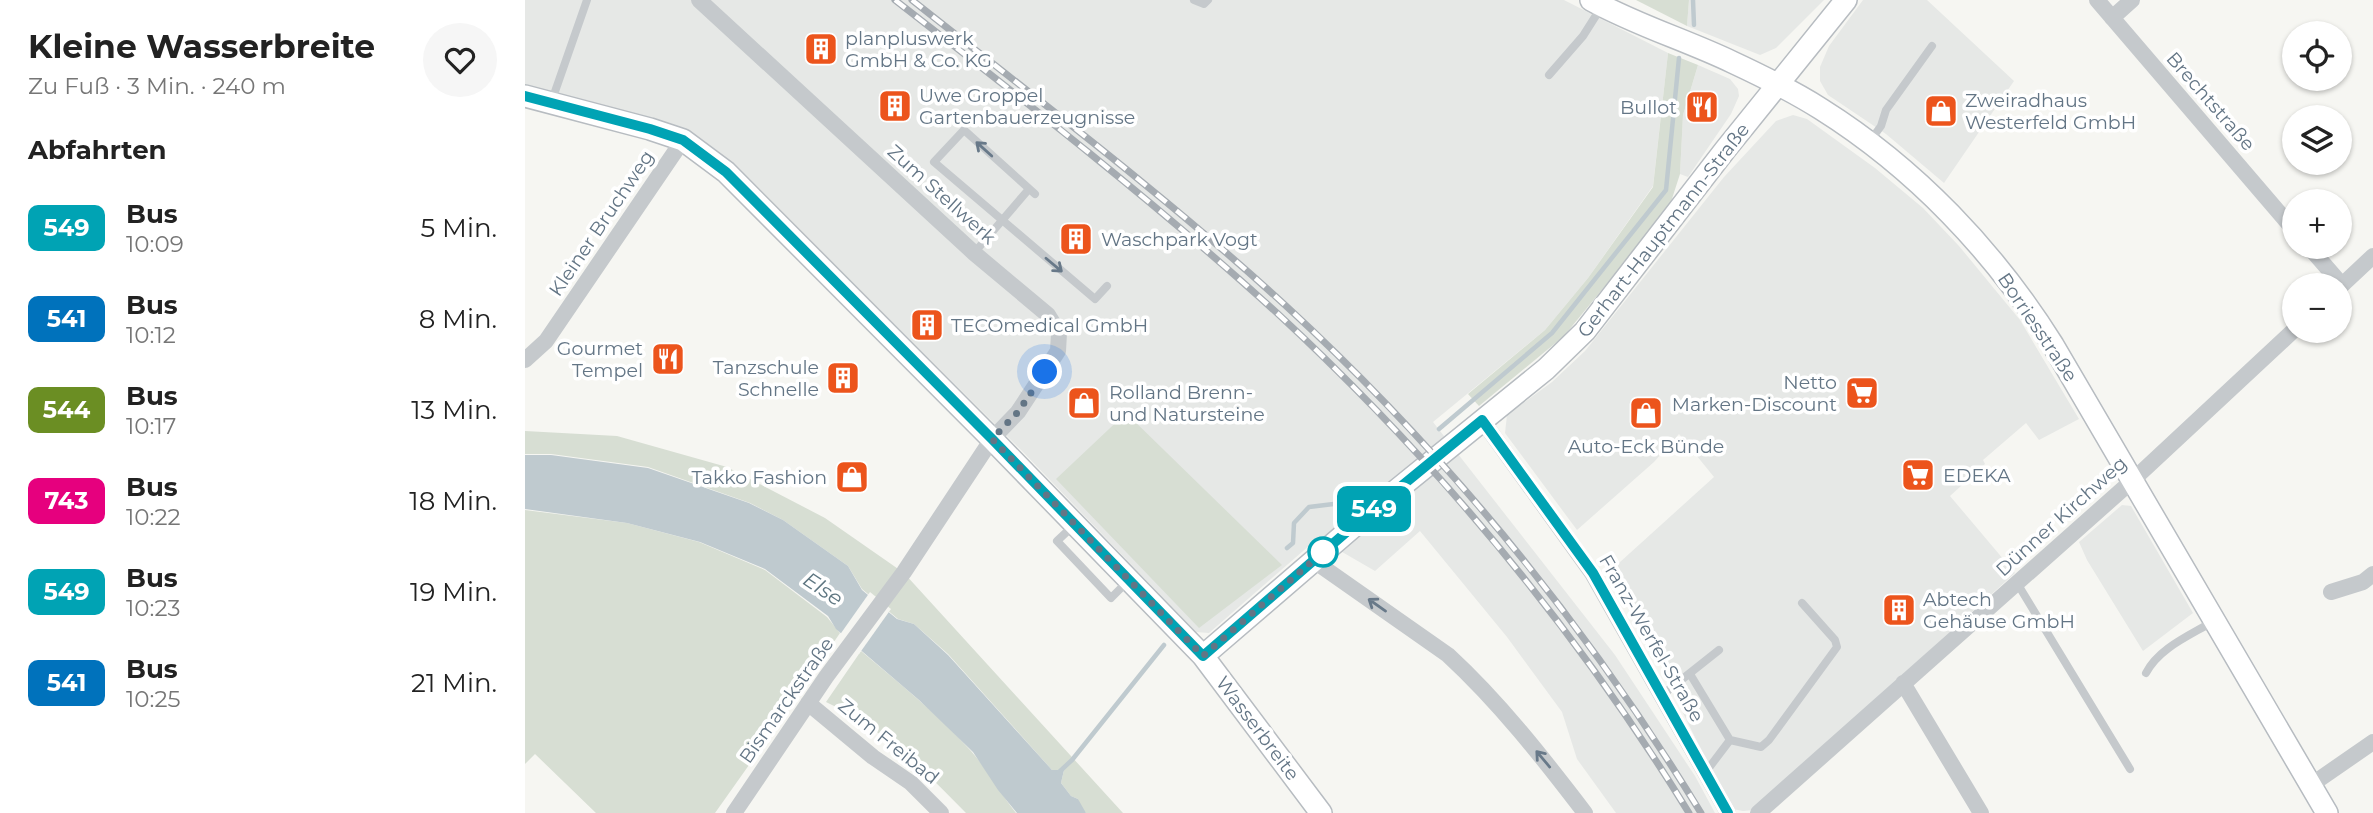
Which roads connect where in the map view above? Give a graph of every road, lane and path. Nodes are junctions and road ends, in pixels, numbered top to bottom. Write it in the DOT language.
graph roads {
  1 [pos="587,0"];
  2 [pos="699,0"];
  3 [pos="1194,0"];
  4 [pos="1209,0"];
  5 [pos="1846,0"];
  6 [pos="2097,0"];
  7 [pos="2132,0"];
  8 [pos="1596,3"];
  9 [pos="2112,18"];
  10 [pos="1932,46"];
  11 [pos="1549,75"];
  12 [pos="1777,85"];
  13 [pos="525,96"];
  14 [pos="551,103"];
  15 [pos="683,140"];
  16 [pos="1868,144"];
  17 [pos="2282,216"];
  18 [pos="1001,221"];
  19 [pos="974,253"];
  20 [pos="2373,256"];
  21 [pos="2319,259"];
  22 [pos="2330,273"];
  23 [pos="2352,276"];
  24 [pos="1107,286"];
  25 [pos="2282,341"];
  26 [pos="525,360"];
  27 [pos="1482,420"];
  28 [pos="992,439"];
  29 [pos="2133,480"];
  30 [pos="1314,561"];
  31 [pos="2373,574"];
  32 [pos="2017,583"];
  33 [pos="2331,592"];
  34 [pos="1802,603"];
  35 [pos="2214,620"];
  36 [pos="1720,650"];
  37 [pos="1203,656"];
  38 [pos="2146,673"];
  39 [pos="1690,674"];
  40 [pos="1903,683"];
  41 [pos="1661,696"];
  42 [pos="808,703"];
  43 [pos="1730,740"];
  44 [pos="2373,742"];
  45 [pos="2130,769"];
  46 [pos="1705,773"];
  47 [pos="2311,785"];
  48 [pos="734,813"];
  49 [pos="941,813"];
  50 [pos="1321,813"];
  51 [pos="1585,813"];
  52 [pos="1728,813"];
  53 [pos="1758,813"];
  54 [pos="1981,813"];
  55 [pos="2327,813"];
  1 -- 14 [label="lane"];
  2 -- 19 [label="street, Zum Stellwerk"];
  3 -- 4 [label="lane"];
  5 -- 12 [label="main road, Gerhart-Hauptmann-Straße"];
  6 -- 9 [label="street, Brechtstraße"];
  7 -- 9 [label="street"];
  8 -- 11 [label="lane"];
  8 -- 12 [label="main road, Borriesstraße"];
  9 -- 17 [label="street, Brechtstraße"];
  10 -- 16 [label="lane"];
  12 -- 16 [label="main road, Borriesstraße"];
  12 -- 27 [label="main road, Gerhart-Hauptmann-Straße"];
  13 -- 14 [label="main road, Wasserbreite"];
  14 -- 15 [label="main road, Wasserbreite"];
  15 -- 26 [label="street, Kleiner Bruchweg"];
  15 -- 28 [label="main road, Wasserbreite"];
  16 -- 29 [label="main road, Borriesstraße"];
  18 -- 18 [label="lane, one-way"];
  18 -- 19 [label="lane"];
  18 -- 24 [label="lane, one-way"];
  19 -- 28 [label="street, Zum Stellwerk"];
  20 -- 23 [label="street"];
  21 -- 22 [label="street"];
  25 -- 29 [label="street, Dünner Kirchweg"];
  27 -- 30 [label="main road, Gerhart-Hauptmann-Straße"];
  27 -- 41 [label="street, Franz-Werfel-Straße"];
  28 -- 37 [label="main road, Wasserbreite"];
  28 -- 42 [label="street, Bismarckstraße"];
  29 -- 32 [label="street, Dünner Kirchweg"];
  29 -- 35 [label="main road, Borriesstraße"];
  30 -- 37 [label="main road, Gerhart-Hauptmann-Straße"];
  51 -- 30 [label="street, one-way"];
  31 -- 33 [label="street"];
  32 -- 40 [label="street, Dünner Kirchweg"];
  32 -- 45 [label="lane"];
  34 -- 43 [label="lane"];
  35 -- 38 [label="lane"];
  35 -- 47 [label="main road, Borriesstraße"];
  36 -- 39 [label="lane"];
  37 -- 50 [label="main road, Wasserbreite"];
  39 -- 41 [label="lane"];
  39 -- 43 [label="lane"];
  40 -- 53 [label="street, Dünner Kirchweg"];
  40 -- 54 [label="street"];
  41 -- 46 [label="street, Franz-Werfel-Straße"];
  42 -- 48 [label="street, Bismarckstraße"];
  42 -- 49 [label="street, Zum Freibad"];
  43 -- 46 [label="lane"];
  44 -- 47 [label="street"];
  46 -- 52 [label="street, Franz-Werfel-Straße"];
  47 -- 55 [label="main road, Borriesstraße"];
}
